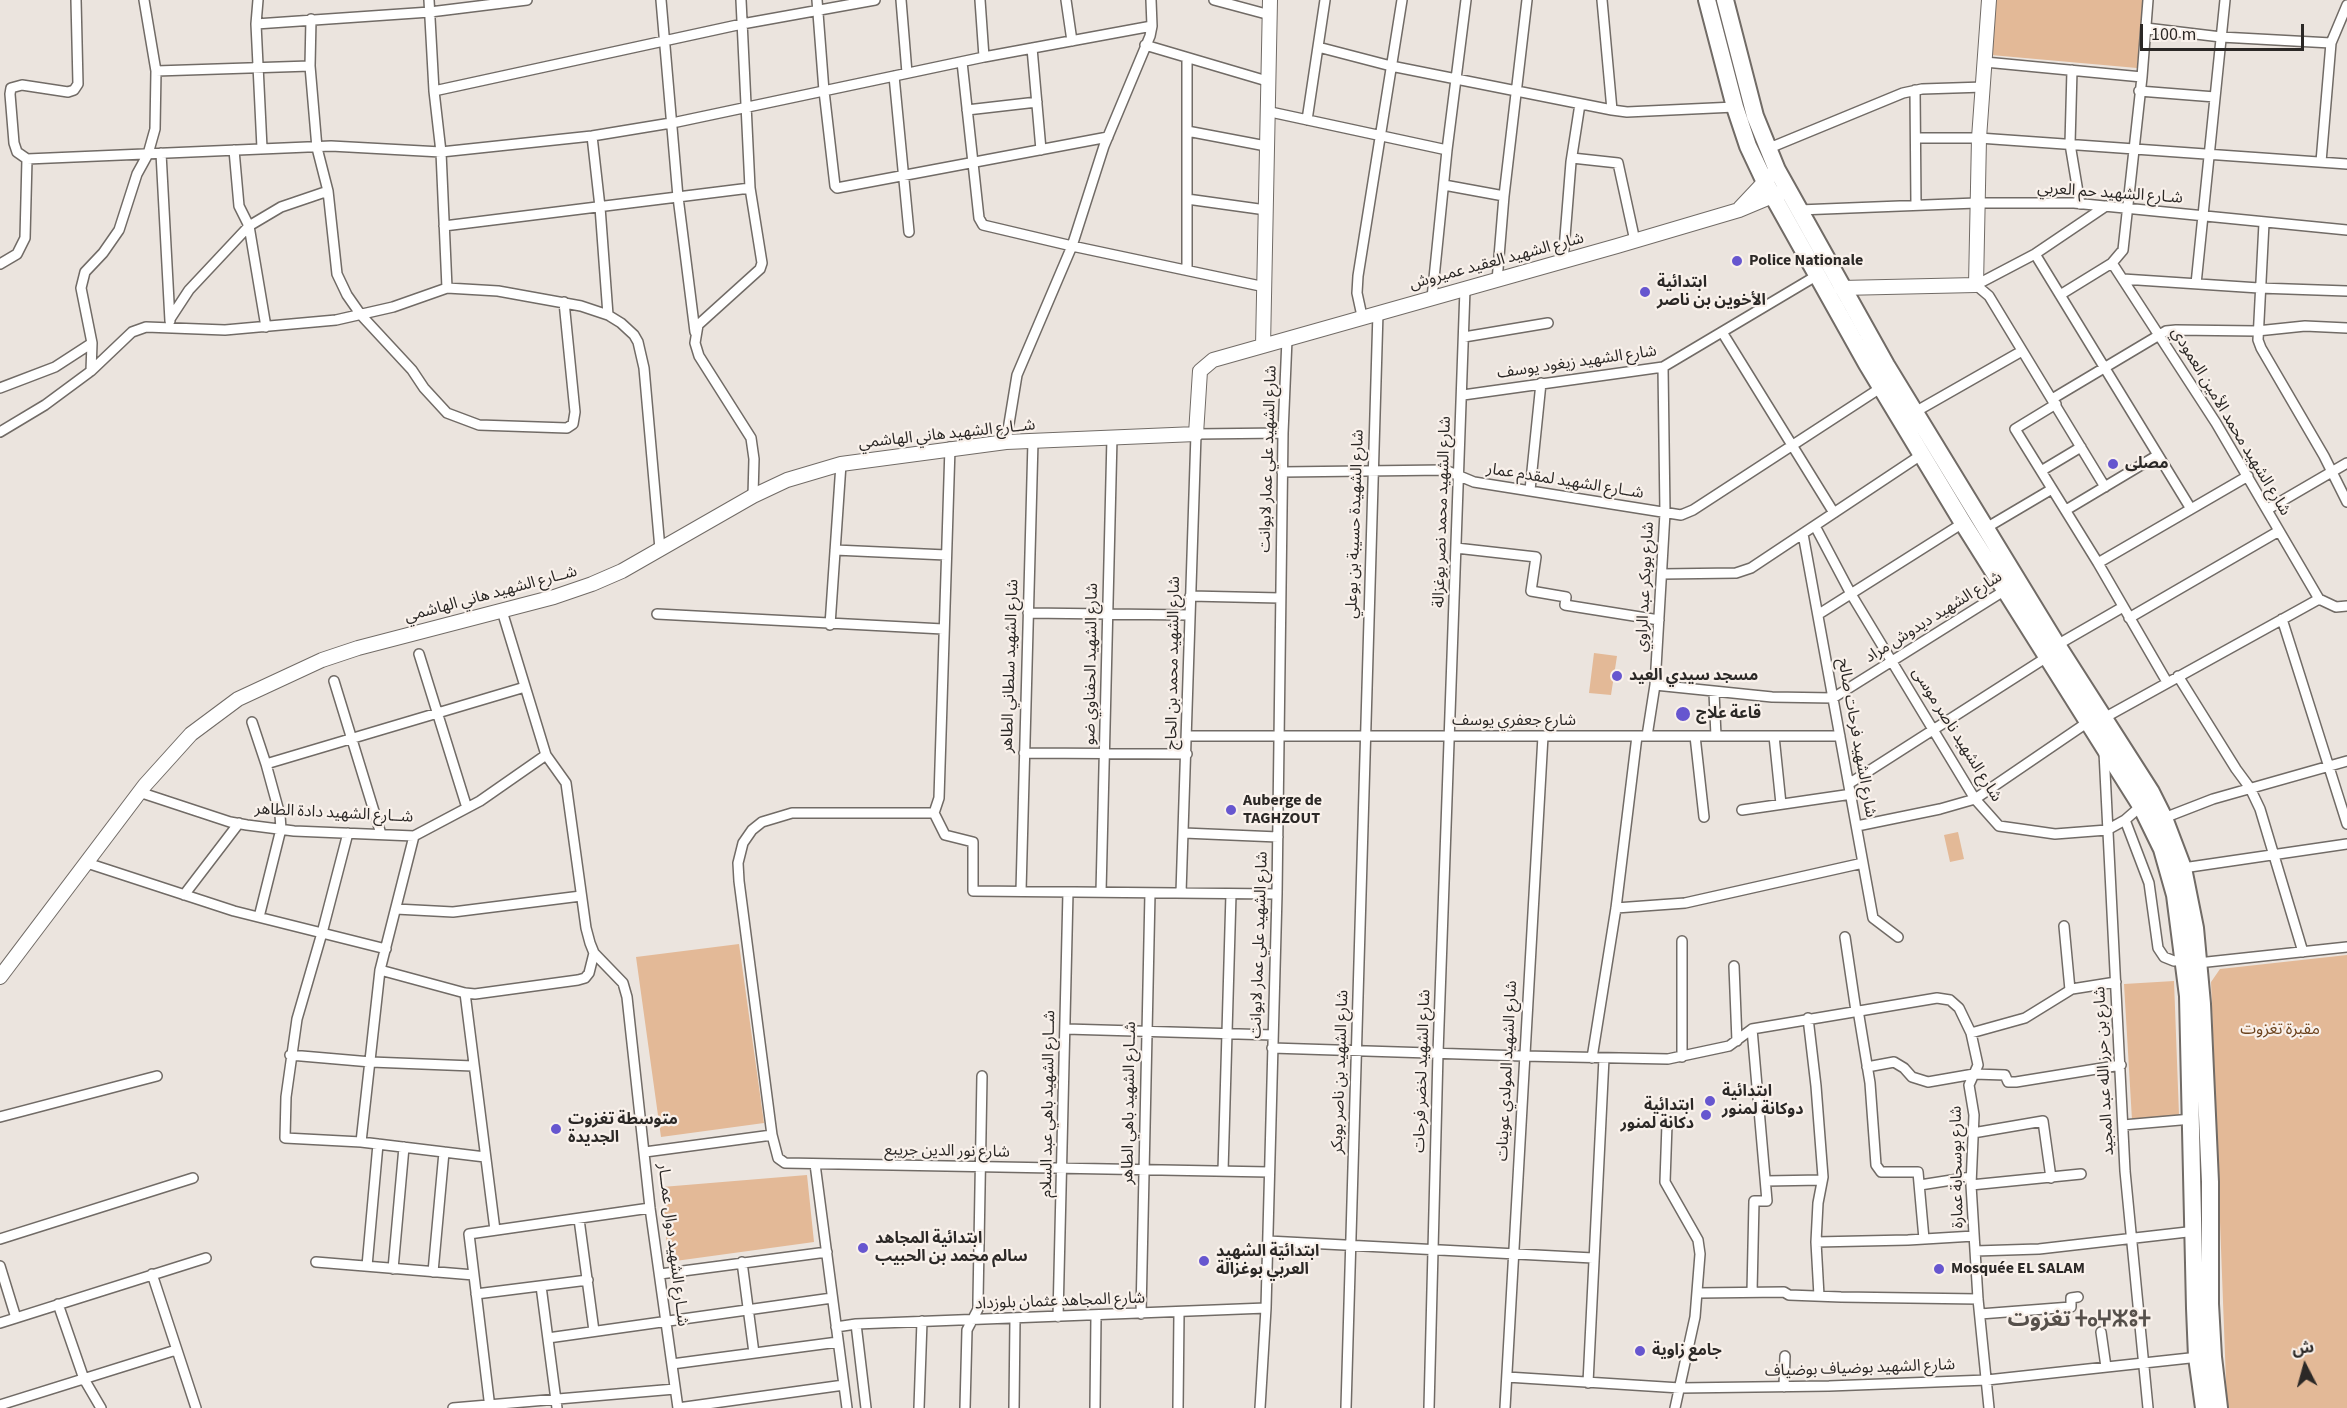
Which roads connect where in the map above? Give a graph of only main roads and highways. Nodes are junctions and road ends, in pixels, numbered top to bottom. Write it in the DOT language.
graph roads {
  1 [pos="1707,0"];
  2 [pos="1725,0"];
  3 [pos="1770,175"];
  4 [pos="1780,193"];
  5 [pos="1888,383"];
  6 [pos="2012,586"];
  7 [pos="2110,742"];
  8 [pos="2192,961"];
  9 [pos="2205,1357"];
  10 [pos="2204,1408"];
  11 [pos="2219,1408"];
  1 -- 3 [label="highway"];
  2 -- 3 [label="highway"];
  3 -- 4 [label="highway"];
  4 -- 5 [label="highway"];
  4 -- 5 [label="highway"];
  5 -- 6 [label="highway"];
  5 -- 6 [label="highway"];
  6 -- 7 [label="highway"];
  7 -- 8 [label="highway"];
  7 -- 8 [label="highway"];
  8 -- 9 [label="highway"];
  8 -- 9 [label="highway"];
  9 -- 10 [label="highway"];
  9 -- 11 [label="highway"];
}
